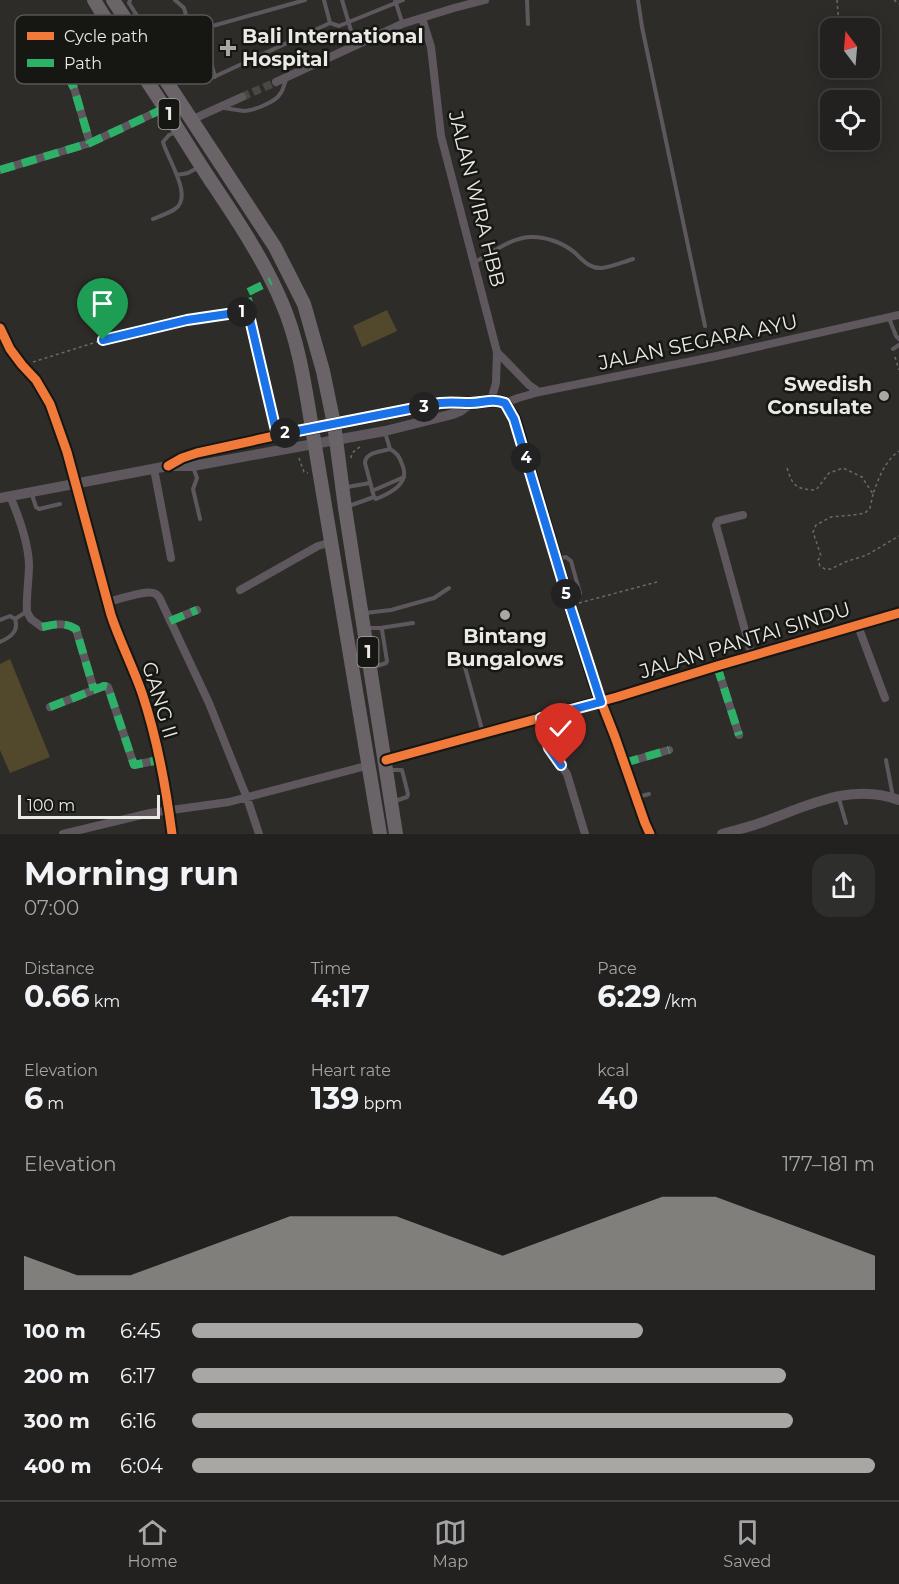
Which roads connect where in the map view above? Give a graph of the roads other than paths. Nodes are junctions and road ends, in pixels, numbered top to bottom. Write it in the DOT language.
graph roads {
  1 [pos="94,0"];
  2 [pos="113,0"];
  3 [pos="130,0"];
  4 [pos="176,0"];
  5 [pos="305,0"];
  6 [pos="324,0"];
  7 [pos="342,0"];
  8 [pos="402,0"];
  9 [pos="485,0"];
  10 [pos="527,0"];
  11 [pos="638,0"];
  12 [pos="395,1"];
  13 [pos="103,15"];
  14 [pos="123,15"];
  15 [pos="137,15"];
  16 [pos="186,15"];
  17 [pos="422,18"];
  18 [pos="349,22"];
  19 [pos="330,23"];
  20 [pos="402,24"];
  21 [pos="528,24"];
  22 [pos="213,26"];
  23 [pos="356,45"];
  24 [pos="213,69"];
  25 [pos="215,77"];
  26 [pos="287,77"];
  27 [pos="276,82"];
  28 [pos="72,84"];
  29 [pos="149,84"];
  30 [pos="168,84"];
  31 [pos="242,97"];
  32 [pos="165,108"];
  33 [pos="219,108"];
  34 [pos="191,120"];
  35 [pos="179,132"];
  36 [pos="90,143"];
  37 [pos="201,166"];
  38 [pos="0,170"];
  39 [pos="177,175"];
  40 [pos="153,219"];
  41 [pos="257,220"];
  42 [pos="242,229"];
  43 [pos="633,259"];
  44 [pos="475,262"];
  45 [pos="248,311"];
  46 [pos="899,315"];
  47 [pos="889,317"];
  48 [pos="705,326"];
  49 [pos="0,328"];
  50 [pos="897,332"];
  51 [pos="899,339"];
  52 [pos="899,345"];
  53 [pos="893,349"];
  54 [pos="497,352"];
  55 [pos="539,392"];
  56 [pos="491,400"];
  57 [pos="471,403"];
  58 [pos="505,403"];
  59 [pos="334,424"];
  60 [pos="312,428"];
  61 [pos="385,431"];
  62 [pos="277,435"];
  63 [pos="336,441"];
  64 [pos="315,444"];
  65 [pos="390,449"];
  66 [pos="168,466"];
  67 [pos="193,466"];
  68 [pos="154,469"];
  69 [pos="405,476"];
  70 [pos="74,483"];
  71 [pos="370,483"];
  72 [pos="343,488"];
  73 [pos="372,491"];
  74 [pos="31,492"];
  75 [pos="5,497"];
  76 [pos="374,497"];
  77 [pos="60,504"];
  78 [pos="345,508"];
  79 [pos="743,515"];
  80 [pos="200,519"];
  81 [pos="332,542"];
  82 [pos="171,558"];
  83 [pos="555,559"];
  84 [pos="449,588"];
  85 [pos="240,590"];
  86 [pos="580,593"];
  87 [pos="107,602"];
  88 [pos="197,610"];
  89 [pos="27,612"];
  90 [pos="362,613"];
  91 [pos="899,613"];
  92 [pos="15,619"];
  93 [pos="0,620"];
  94 [pos="170,621"];
  95 [pos="413,623"];
  96 [pos="858,626"];
  97 [pos="380,628"];
  98 [pos="364,629"];
  99 [pos="0,642"];
  100 [pos="752,656"];
  101 [pos="463,660"];
  102 [pos="717,666"];
  103 [pos="371,668"];
  104 [pos="94,690"];
  105 [pos="885,698"];
  106 [pos="601,702"];
  107 [pos="50,707"];
  108 [pos="541,718"];
  109 [pos="483,734"];
  110 [pos="739,735"];
  111 [pos="669,750"];
  112 [pos="159,760"];
  113 [pos="886,760"];
  114 [pos="624,763"];
  115 [pos="370,765"];
  116 [pos="386,765"];
  117 [pos="649,794"];
  118 [pos="838,795"];
  119 [pos="247,798"];
  120 [pos="636,798"];
  121 [pos="896,799"];
  122 [pos="169,811"];
  123 [pos="846,823"];
  124 [pos="63,834"];
  125 [pos="172,834"];
  126 [pos="259,834"];
  127 [pos="380,834"];
  128 [pos="396,834"];
  129 [pos="585,834"];
  130 [pos="650,834"];
  131 [pos="722,834"];
  1 -- 13 [label="highway, 1"];
  2 -- 14 [label="highway, 1"];
  3 -- 15 [label="lane"];
  4 -- 16 [label="lane"];
  5 -- 22 [label="lane"];
  6 -- 19 [label="lane"];
  7 -- 18 [label="lane"];
  8 -- 12 [label="lane"];
  9 -- 17 [label="street"];
  10 -- 21 [label="lane"];
  11 -- 48 [label="lane"];
  12 -- 18 [label="lane"];
  12 -- 20 [label="lane"];
  17 -- 20 [label="street"];
  17 -- 44 [label="street, JALAN WIRA HBB"];
  18 -- 19 [label="lane"];
  18 -- 23 [label="lane"];
  19 -- 25 [label="lane"];
  20 -- 23 [label="street"];
  23 -- 26 [label="street"];
  24 -- 25 [label="lane"];
  26 -- 27 [label="street"];
  26 -- 33 [label="lane"];
  28 -- 36 [label="street"];
  29 -- 32 [label="highway, 1"];
  30 -- 34 [label="highway, 1"];
  31 -- 33 [label="street"];
  32 -- 35 [label="highway, 1"];
  32 -- 36 [label="street"];
  33 -- 34 [label="street"];
  34 -- 41 [label="highway, 1"];
  35 -- 37 [label="highway, 1"];
  35 -- 39 [label="lane"];
  36 -- 38 [label="street"];
  37 -- 39 [label="lane"];
  37 -- 42 [label="highway, 1"];
  39 -- 40 [label="lane"];
  41 -- 42 [label="highway"];
  41 -- 59 [label="highway, 1"];
  42 -- 60 [label="highway, 1"];
  43 -- 44 [label="lane"];
  44 -- 54 [label="street, JALAN WIRA HBB"];
  45 -- 62 [label="street"];
  46 -- 47 [label="street, JALAN SEGARA AYU"];
  47 -- 50 [label="lane"];
  47 -- 55 [label="street, JALAN SEGARA AYU"];
  49 -- 70 [label="street, GANG II"];
  50 -- 51 [label="lane"];
  52 -- 53 [label="lane"];
  54 -- 55 [label="street"];
  54 -- 56 [label="street, JALAN WIRA HBB"];
  55 -- 58 [label="street, JALAN SEGARA AYU"];
  56 -- 57 [label="street"];
  56 -- 58 [label="street"];
  57 -- 59 [label="street"];
  57 -- 61 [label="street"];
  58 -- 83 [label="street"];
  59 -- 60 [label="street"];
  59 -- 63 [label="highway, 1"];
  60 -- 62 [label="street"];
  60 -- 64 [label="highway, 1"];
  61 -- 63 [label="street"];
  61 -- 65 [label="lane"];
  62 -- 66 [label="street"];
  63 -- 64 [label="street"];
  63 -- 72 [label="highway, 1"];
  64 -- 67 [label="street"];
  64 -- 81 [label="highway, 1"];
  65 -- 69 [label="lane"];
  65 -- 71 [label="lane"];
  66 -- 67 [label="street"];
  66 -- 68 [label="street"];
  67 -- 80 [label="lane"];
  68 -- 70 [label="street"];
  68 -- 82 [label="street"];
  69 -- 73 [label="lane"];
  69 -- 76 [label="lane"];
  70 -- 74 [label="street"];
  70 -- 87 [label="street, GANG II"];
  71 -- 72 [label="lane"];
  71 -- 73 [label="lane"];
  72 -- 78 [label="highway, 1"];
  73 -- 76 [label="lane"];
  74 -- 75 [label="street"];
  74 -- 77 [label="lane"];
  75 -- 89 [label="street"];
  76 -- 78 [label="lane"];
  78 -- 90 [label="highway, 1"];
  79 -- 100 [label="street"];
  81 -- 85 [label="street"];
  81 -- 115 [label="highway, 1"];
  83 -- 86 [label="lane"];
  83 -- 106 [label="street"];
  84 -- 90 [label="lane"];
  87 -- 94 [label="street, GANG II"];
  87 -- 112 [label="street, GANG II"];
  88 -- 94 [label="street"];
  89 -- 92 [label="lane"];
  89 -- 104 [label="street"];
  90 -- 98 [label="highway, 1"];
  91 -- 96 [label="street, JALAN PANTAI SINDU"];
  92 -- 93 [label="lane"];
  92 -- 99 [label="lane"];
  94 -- 119 [label="street, GANG II"];
  95 -- 97 [label="lane"];
  96 -- 100 [label="street, JALAN PANTAI SINDU"];
  96 -- 105 [label="street"];
  97 -- 98 [label="lane"];
  97 -- 103 [label="lane"];
  98 -- 103 [label="highway, 1"];
  100 -- 102 [label="street, JALAN PANTAI SINDU"];
  101 -- 109 [label="lane"];
  102 -- 106 [label="street, JALAN PANTAI SINDU"];
  102 -- 110 [label="street"];
  103 -- 116 [label="highway, 1"];
  104 -- 107 [label="street"];
  104 -- 112 [label="street"];
  106 -- 108 [label="street, JALAN PANTAI SINDU"];
  106 -- 114 [label="street"];
  108 -- 109 [label="street, JALAN PANTAI SINDU"];
  108 -- 129 [label="street"];
  109 -- 116 [label="street, JALAN PANTAI SINDU"];
  111 -- 114 [label="street"];
  112 -- 122 [label="street, GANG II"];
  113 -- 121 [label="lane"];
  114 -- 120 [label="street"];
  115 -- 119 [label="street"];
  115 -- 127 [label="highway, 1"];
  116 -- 128 [label="highway, 1"];
  117 -- 120 [label="lane"];
  118 -- 121 [label="street"];
  118 -- 123 [label="lane"];
  118 -- 131 [label="street"];
  119 -- 122 [label="street"];
  119 -- 126 [label="street, GANG II"];
  120 -- 130 [label="street"];
  122 -- 124 [label="street"];
  122 -- 125 [label="street, GANG II"];
}
